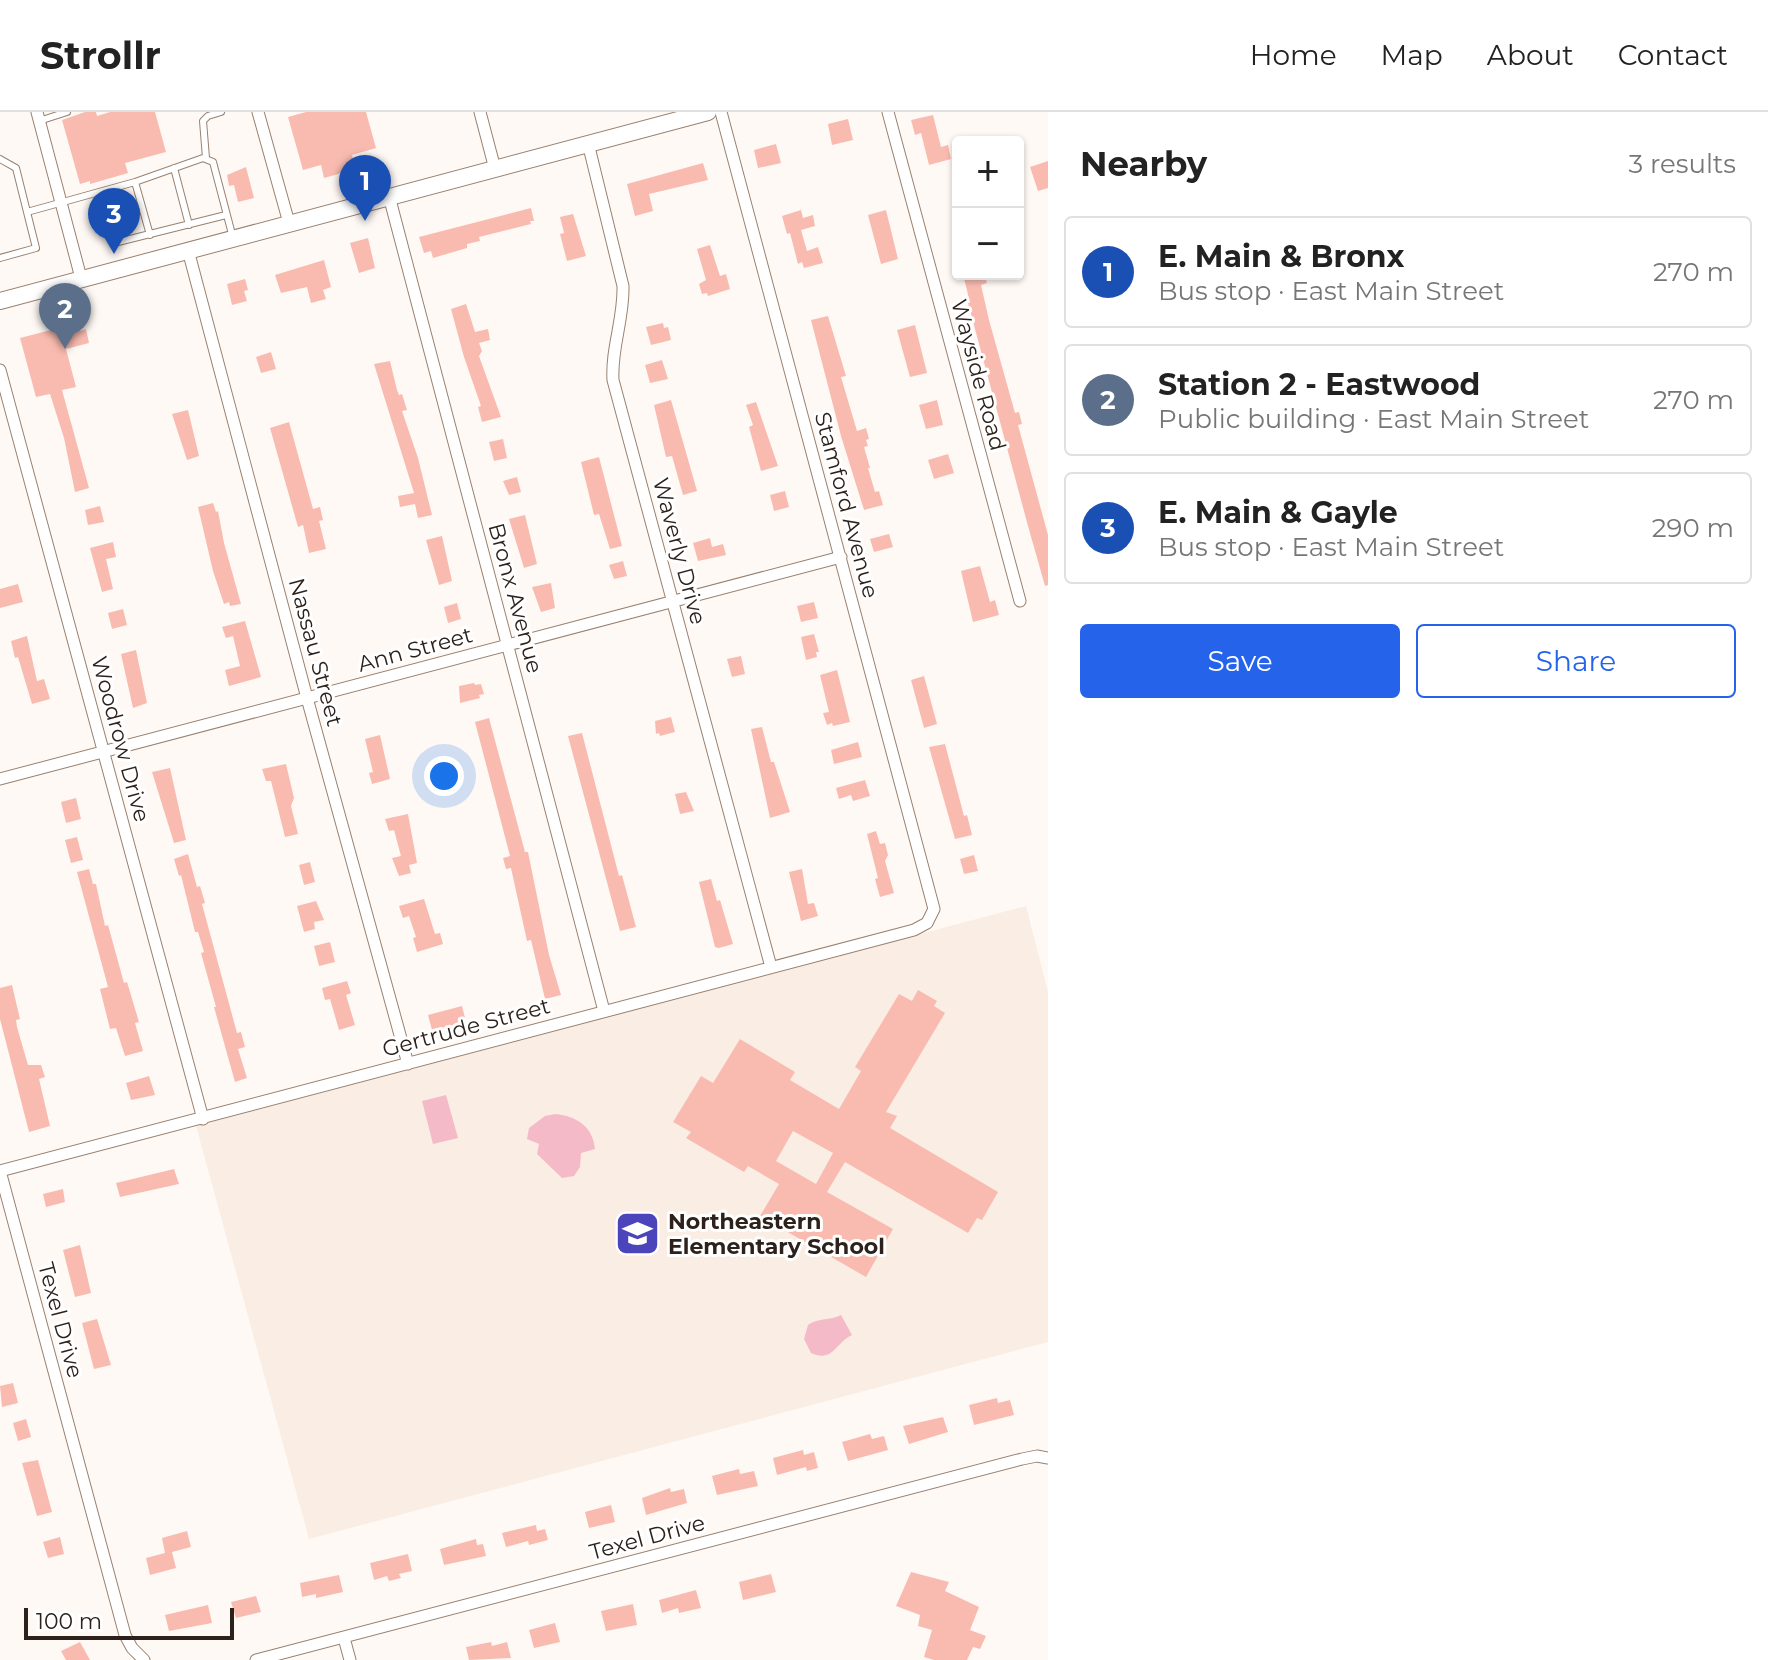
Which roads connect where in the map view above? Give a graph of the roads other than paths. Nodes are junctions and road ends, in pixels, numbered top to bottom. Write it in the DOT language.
graph roads {
  1 [pos="67,112"];
  2 [pos="221,112"];
  3 [pos="258,112"];
  4 [pos="480,112"];
  5 [pos="708,112"];
  6 [pos="721,112"];
  7 [pos="888,112"];
  8 [pos="38,116"];
  9 [pos="588,143"];
  10 [pos="206,158"];
  11 [pos="0,159"];
  12 [pos="174,168"];
  13 [pos="495,169"];
  14 [pos="135,182"];
  15 [pos="102,192"];
  16 [pos="389,196"];
  17 [pos="61,204"];
  18 [pos="27,212"];
  19 [pos="226,215"];
  20 [pos="289,223"];
  21 [pos="189,225"];
  22 [pos="150,235"];
  23 [pos="233,238"];
  24 [pos="188,250"];
  25 [pos="0,258"];
  26 [pos="81,278"];
  27 [pos="0,301"];
  28 [pos="0,370"];
  29 [pos="841,557"];
  30 [pos="672,601"];
  31 [pos="1020,601"];
  32 [pos="508,644"];
  33 [pos="307,698"];
  34 [pos="104,752"];
  35 [pos="0,779"];
  36 [pos="934,909"];
  37 [pos="771,967"];
  38 [pos="604,1011"];
  39 [pos="408,1064"];
  40 [pos="203,1119"];
  41 [pos="0,1171"];
  42 [pos="1048,1458"];
  43 [pos="344,1638"];
  44 [pos="144,1660"];
  45 [pos="256,1660"];
  46 [pos="350,1660"];
  1 -- 8 [label="lane"];
  2 -- 10 [label="lane"];
  3 -- 20 [label="street"];
  4 -- 13 [label="street"];
  5 -- 9 [label="street"];
  6 -- 29 [label="street, Stamford Avenue"];
  7 -- 31 [label="street, Wayside Road"];
  8 -- 17 [label="street"];
  9 -- 13 [label="street"];
  9 -- 30 [label="street, Waverly Drive"];
  10 -- 12 [label="lane"];
  10 -- 19 [label="lane"];
  11 -- 18 [label="lane"];
  12 -- 14 [label="lane"];
  12 -- 21 [label="lane"];
  13 -- 16 [label="street"];
  14 -- 15 [label="lane"];
  14 -- 22 [label="lane"];
  15 -- 17 [label="lane"];
  15 -- 22 [label="lane"];
  16 -- 20 [label="street"];
  16 -- 32 [label="street, Bronx Avenue"];
  17 -- 18 [label="lane"];
  17 -- 26 [label="street"];
  18 -- 25 [label="lane"];
  19 -- 21 [label="lane"];
  19 -- 23 [label="lane"];
  20 -- 23 [label="street"];
  21 -- 22 [label="lane"];
  23 -- 24 [label="street"];
  24 -- 26 [label="street"];
  24 -- 33 [label="street, Nassau Street"];
  26 -- 27 [label="street"];
  28 -- 34 [label="street, Woodrow Drive"];
  29 -- 30 [label="street, Ann Street"];
  29 -- 36 [label="street, Stamford Avenue"];
  30 -- 32 [label="street, Ann Street"];
  30 -- 37 [label="street, Waverly Drive"];
  32 -- 33 [label="street, Ann Street"];
  32 -- 38 [label="street, Bronx Avenue"];
  33 -- 34 [label="street, Ann Street"];
  33 -- 39 [label="street, Nassau Street"];
  34 -- 35 [label="street, Ann Street"];
  34 -- 40 [label="street, Woodrow Drive"];
  36 -- 37 [label="street, Gertrude Street"];
  37 -- 38 [label="street, Gertrude Street"];
  38 -- 39 [label="street, Gertrude Street"];
  39 -- 40 [label="street, Gertrude Street"];
  40 -- 41 [label="street, Gertrude Street"];
  41 -- 44 [label="street, Texel Drive"];
  42 -- 43 [label="street, Texel Drive"];
  43 -- 45 [label="street, Texel Drive"];
  43 -- 46 [label="street"];
}
